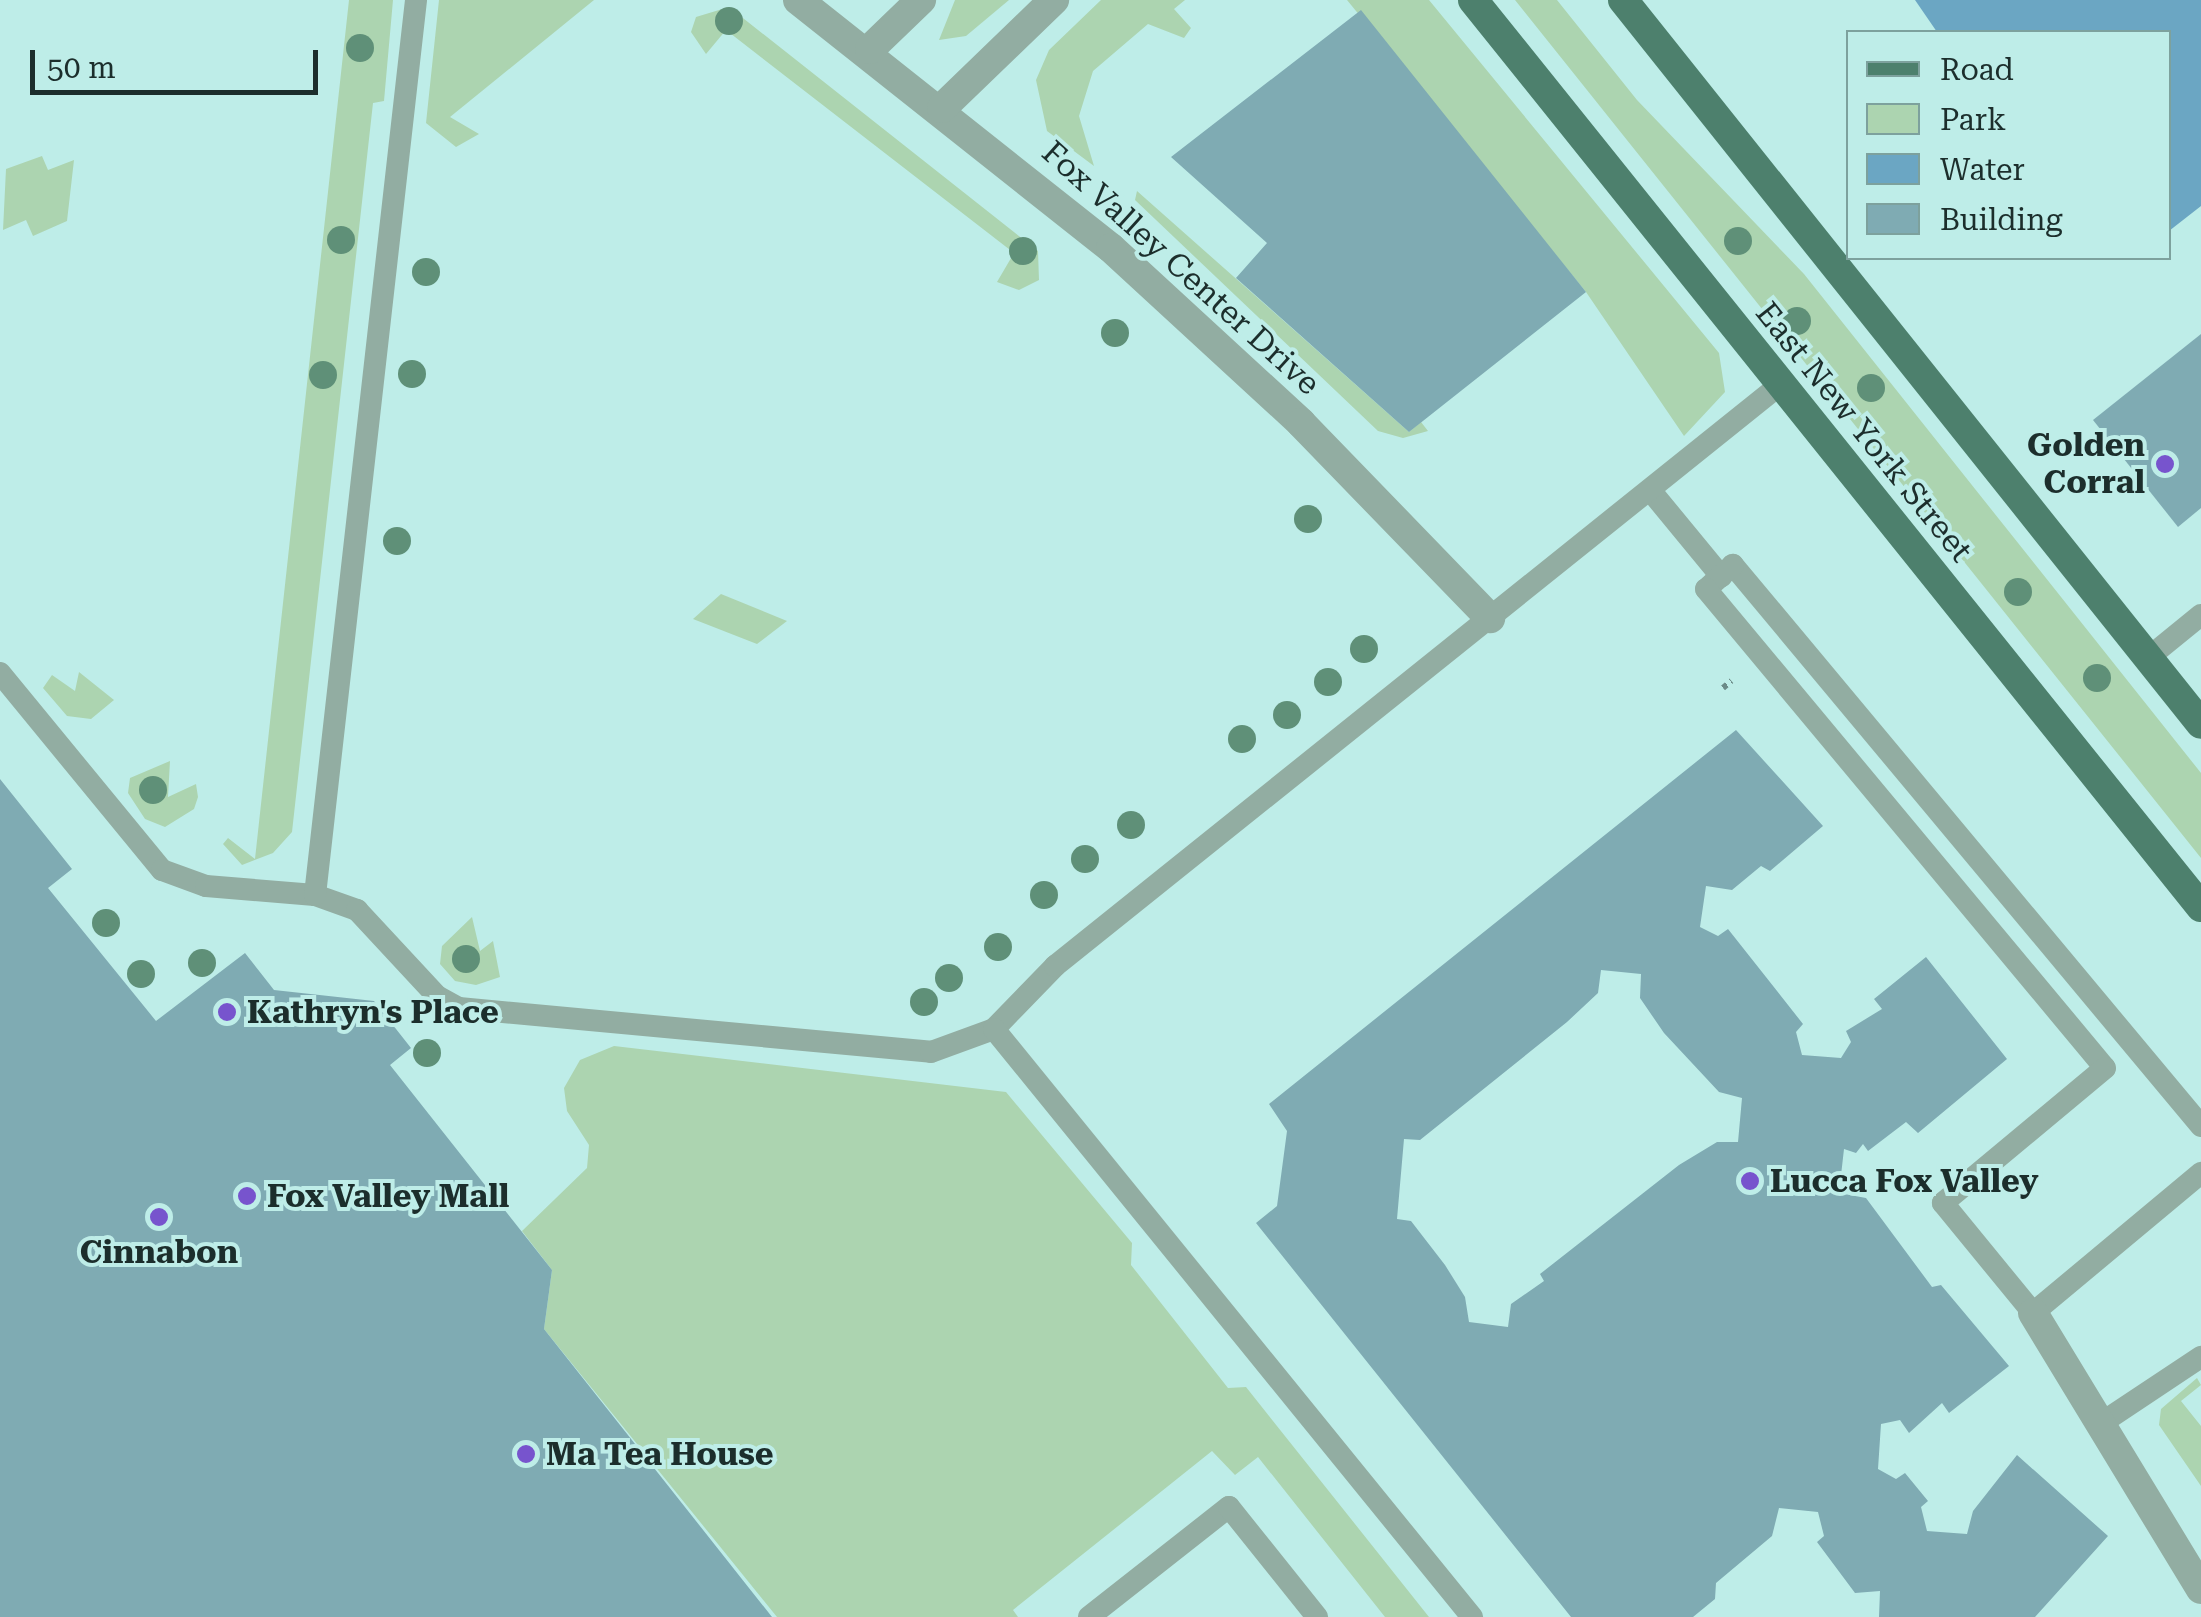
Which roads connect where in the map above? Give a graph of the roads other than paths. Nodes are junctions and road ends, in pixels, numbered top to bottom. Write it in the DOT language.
graph roads {
  1 [pos="416,0"];
  2 [pos="798,0"];
  3 [pos="921,0"];
  4 [pos="1054,0"];
  5 [pos="1473,0"];
  6 [pos="1623,0"];
  7 [pos="870,50"];
  8 [pos="942,108"];
  9 [pos="1781,384"];
  10 [pos="1650,490"];
  11 [pos="1722,576"];
  12 [pos="2201,615"];
  13 [pos="1490,618"];
  14 [pos="2148,658"];
  15 [pos="0,673"];
  16 [pos="2201,724"];
  17 [pos="316,895"];
  18 [pos="2201,907"];
  19 [pos="994,1029"];
  20 [pos="2201,1126"];
  21 [pos="2201,1173"];
  22 [pos="2034,1313"];
  23 [pos="2201,1357"];
  24 [pos="2103,1422"];
  25 [pos="2201,1589"];
  26 [pos="1089,1617"];
  27 [pos="1317,1617"];
  28 [pos="1472,1617"];
  1 -- 17 [label="lane"];
  2 -- 7 [label="street, Fox Valley Center Drive"];
  3 -- 7 [label="street"];
  4 -- 8 [label="street"];
  5 -- 9 [label="main road, East New York Street"];
  6 -- 14 [label="main road"];
  7 -- 8 [label="street, Fox Valley Center Drive"];
  8 -- 13 [label="street, Fox Valley Center Drive"];
  9 -- 10 [label="lane"];
  9 -- 18 [label="main road, East New York Street"];
  10 -- 11 [label="lane"];
  10 -- 13 [label="lane"];
  11 -- 20 [label="lane"];
  11 -- 22 [label="lane"];
  12 -- 14 [label="lane"];
  13 -- 19 [label="lane"];
  14 -- 16 [label="main road"];
  15 -- 17 [label="lane"];
  17 -- 19 [label="lane"];
  19 -- 28 [label="lane"];
  21 -- 22 [label="lane"];
  22 -- 24 [label="street"];
  23 -- 24 [label="lane"];
  24 -- 25 [label="street"];
  26 -- 27 [label="lane"];
}
